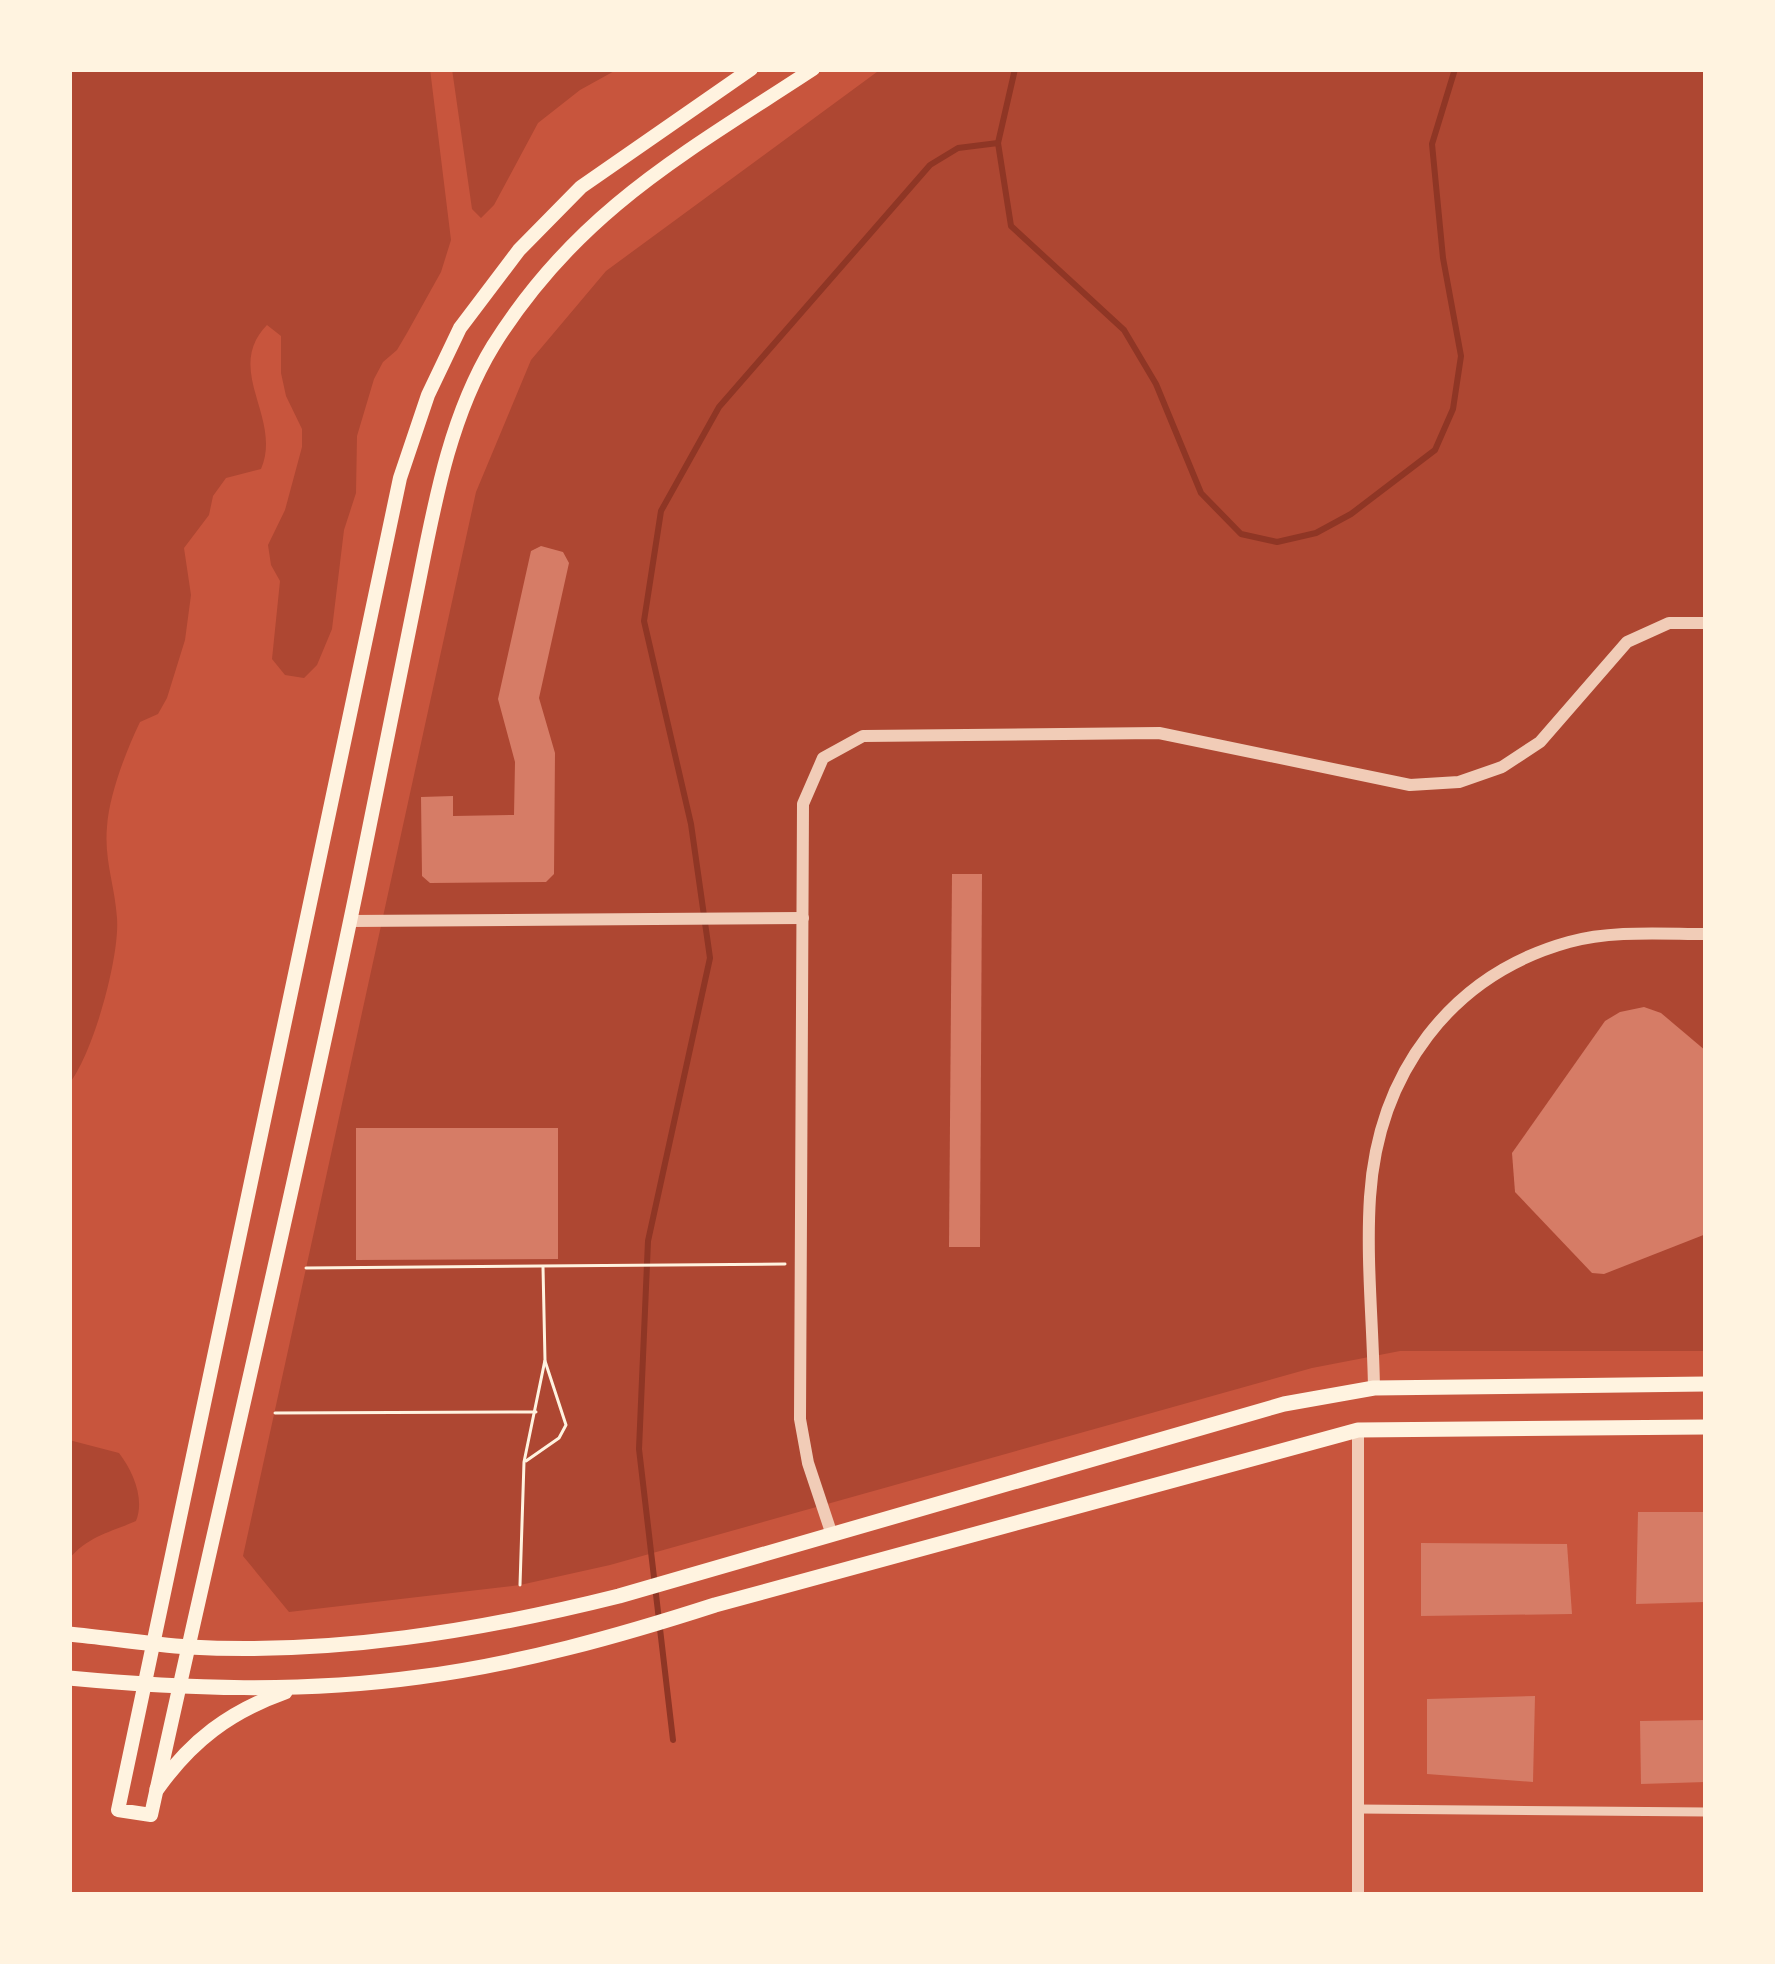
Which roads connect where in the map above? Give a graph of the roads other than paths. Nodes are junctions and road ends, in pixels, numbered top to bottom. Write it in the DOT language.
graph roads {
  1 [pos="751,69"];
  2 [pos="814,69"];
  3 [pos="1706,623"];
  4 [pos="803,918"];
  5 [pos="350,921"];
  6 [pos="1706,934"];
  7 [pos="1706,1384"];
  8 [pos="1374,1388"];
  9 [pos="1706,1427"];
  10 [pos="1358,1430"];
  11 [pos="831,1532"];
  12 [pos="69,1634"];
  13 [pos="153,1642"];
  14 [pos="188,1646"];
  15 [pos="69,1678"];
  16 [pos="143,1685"];
  17 [pos="301,1687"];
  18 [pos="179,1688"];
  19 [pos="157,1789"];
  20 [pos="1358,1809"];
  21 [pos="1706,1812"];
  22 [pos="1358,1895"];
  1 -- 13 [label="main road"];
  2 -- 5 [label="main road"];
  3 -- 4 [label="street"];
  4 -- 5 [label="street"];
  4 -- 11 [label="street"];
  5 -- 14 [label="main road"];
  6 -- 8 [label="street"];
  7 -- 8 [label="main road"];
  8 -- 11 [label="main road"];
  9 -- 10 [label="main road"];
  10 -- 17 [label="main road"];
  10 -- 20 [label="street"];
  11 -- 14 [label="main road"];
  12 -- 13 [label="main road"];
  13 -- 14 [label="main road"];
  13 -- 16 [label="main road"];
  14 -- 18 [label="main road"];
  15 -- 16 [label="main road"];
  16 -- 18 [label="main road"];
  16 -- 19 [label="main road"];
  17 -- 18 [label="main road"];
  17 -- 19 [label="main road"];
  18 -- 19 [label="main road"];
  20 -- 21 [label="street"];
  20 -- 22 [label="street"];
}
